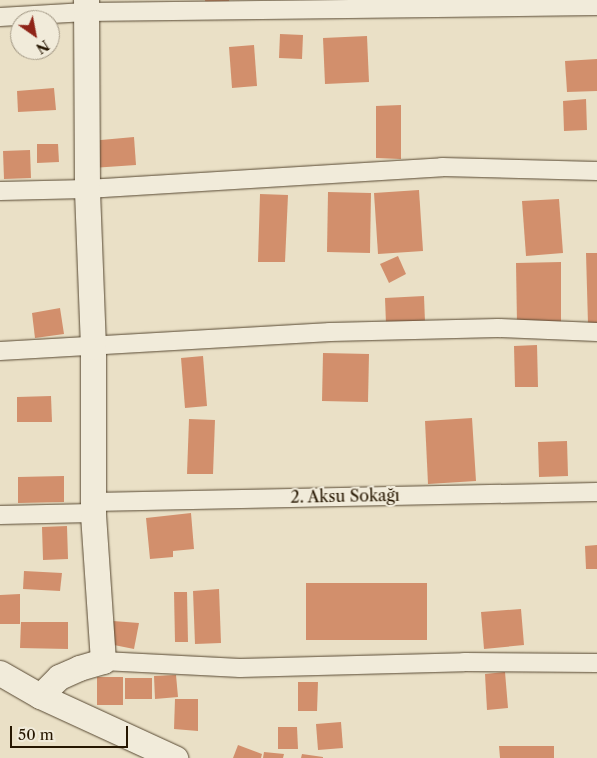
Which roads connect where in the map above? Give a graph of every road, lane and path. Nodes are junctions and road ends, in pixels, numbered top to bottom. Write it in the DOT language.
graph roads {
  1 [pos="86,6"];
  2 [pos="597,6"];
  3 [pos="0,17"];
  4 [pos="597,171"];
  5 [pos="87,189"];
  6 [pos="0,191"];
  7 [pos="597,332"];
  8 [pos="93,347"];
  9 [pos="0,351"];
  10 [pos="597,492"];
  11 [pos="93,507"];
  12 [pos="0,515"];
  13 [pos="103,661"];
  14 [pos="597,663"];
  15 [pos="0,673"];
  16 [pos="40,696"];
  17 [pos="175,758"];
  1 -- 2 [label="street"];
  1 -- 3 [label="street"];
  1 -- 5 [label="street"];
  4 -- 5 [label="street"];
  5 -- 6 [label="street"];
  5 -- 8 [label="street"];
  7 -- 8 [label="street"];
  8 -- 9 [label="street"];
  8 -- 11 [label="street"];
  10 -- 11 [label="street, 2. Aksu Sokağı"];
  11 -- 12 [label="street, 2. Aksu Sokağı"];
  11 -- 13 [label="street"];
  13 -- 14 [label="street"];
  13 -- 16 [label="street"];
  15 -- 16 [label="street"];
  16 -- 17 [label="street"];
}
